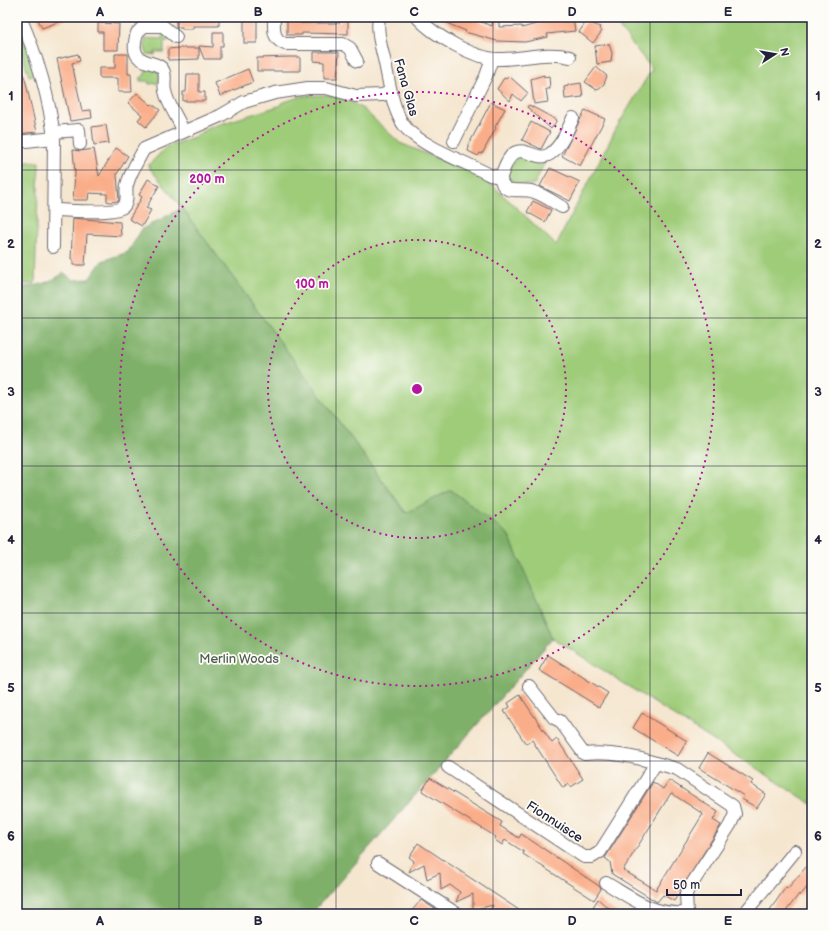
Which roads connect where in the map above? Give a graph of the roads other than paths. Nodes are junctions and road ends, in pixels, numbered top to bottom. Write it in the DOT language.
graph roads {
  1 [pos="20,17"];
  2 [pos="274,17"];
  3 [pos="379,17"];
  4 [pos="417,17"];
  5 [pos="176,37"];
  6 [pos="570,57"];
  7 [pos="492,59"];
  8 [pos="357,61"];
  9 [pos="391,92"];
  10 [pos="573,118"];
  11 [pos="183,131"];
  12 [pos="54,135"];
  13 [pos="454,141"];
  14 [pos="17,142"];
  15 [pos="80,144"];
  16 [pos="501,177"];
  17 [pos="562,207"];
  18 [pos="54,210"];
  19 [pos="53,247"];
  20 [pos="529,686"];
  21 [pos="656,763"];
  22 [pos="448,767"];
  23 [pos="795,851"];
  24 [pos="378,863"];
  25 [pos="606,882"];
  26 [pos="686,913"];
  27 [pos="457,914"];
  28 [pos="744,914"];
  1 -- 12 [label="street"];
  2 -- 8 [label="street"];
  3 -- 9 [label="street, Fana Glas"];
  4 -- 7 [label="street"];
  5 -- 11 [label="street"];
  6 -- 7 [label="street"];
  7 -- 13 [label="street"];
  9 -- 11 [label="street"];
  9 -- 16 [label="street, Fana Glas"];
  10 -- 16 [label="street"];
  11 -- 18 [label="street"];
  12 -- 14 [label="street"];
  12 -- 15 [label="street"];
  12 -- 18 [label="street"];
  16 -- 17 [label="street, Fana Glas"];
  18 -- 19 [label="street"];
  20 -- 21 [label="street"];
  21 -- 22 [label="street, Fionnuisce"];
  21 -- 26 [label="street"];
  23 -- 28 [label="street"];
  24 -- 27 [label="street"];
  25 -- 26 [label="street"];
}
